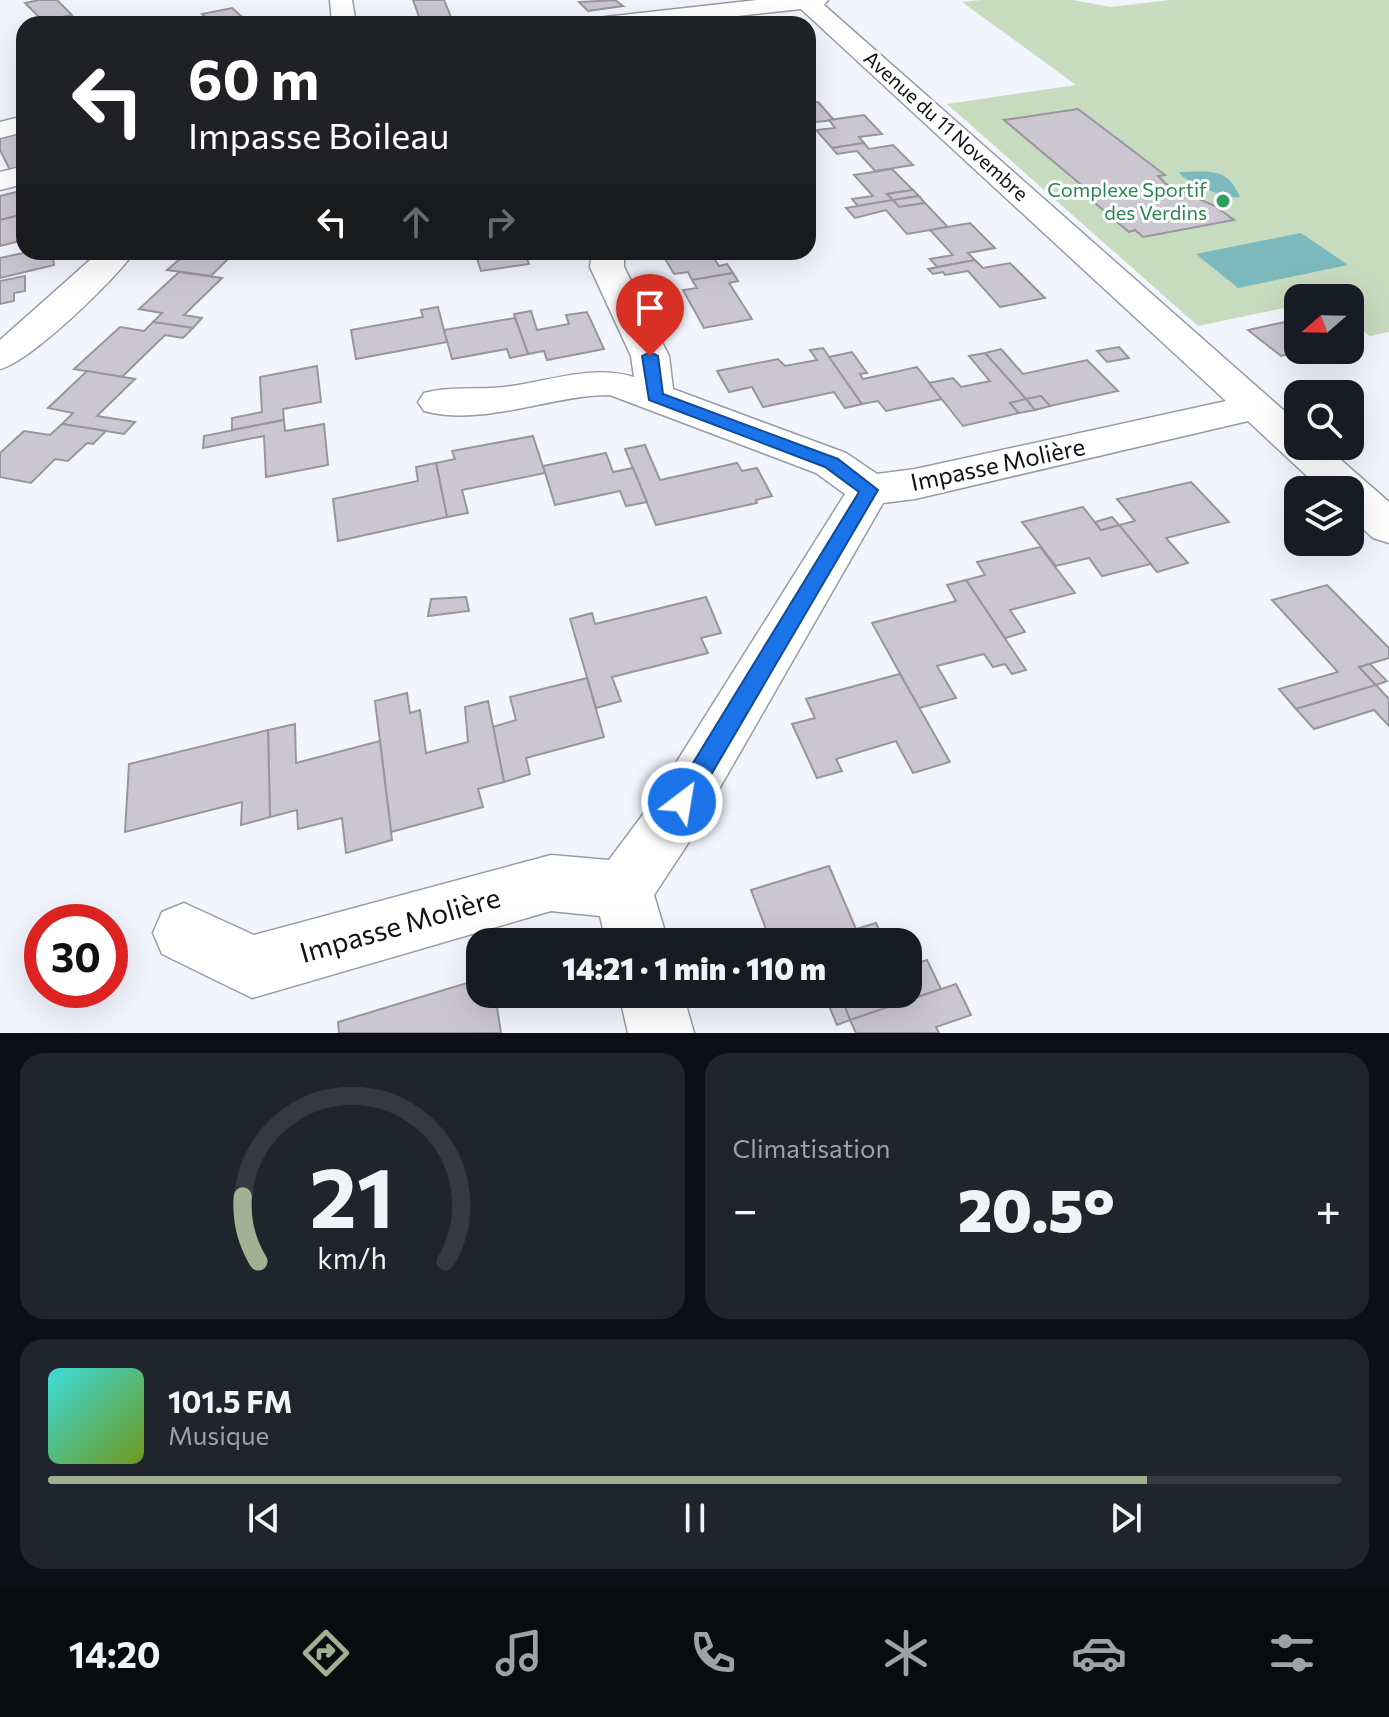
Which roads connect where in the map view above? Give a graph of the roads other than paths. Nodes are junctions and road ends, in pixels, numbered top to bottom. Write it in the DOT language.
graph roads {
  1 [pos="806,0"];
  2 [pos="817,0"];
  3 [pos="672,16"];
  4 [pos="110,260"];
  5 [pos="607,260"];
  6 [pos="0,358"];
  7 [pos="655,396"];
  8 [pos="438,402"];
  9 [pos="1256,407"];
  10 [pos="1284,432"];
  11 [pos="1315,460"];
  12 [pos="1333,476"];
  13 [pos="869,490"];
  14 [pos="1364,504"];
  15 [pos="1389,527"];
  16 [pos="630,916"];
  17 [pos="184,933"];
  18 [pos="655,1008"];
  19 [pos="661,1033"];
  1 -- 2 [label="street"];
  1 -- 3 [label="street"];
  1 -- 9 [label="street, Avenue du 11 Novembre"];
  4 -- 6 [label="street"];
  5 -- 7 [label="street"];
  7 -- 8 [label="street"];
  7 -- 13 [label="street"];
  9 -- 10 [label="street, Avenue du 11 Novembre"];
  9 -- 13 [label="street, Impasse Molière"];
  11 -- 12 [label="street, Avenue du 11 Novembre"];
  13 -- 16 [label="street, Impasse Molière"];
  14 -- 15 [label="street, Avenue du 11 Novembre"];
  16 -- 17 [label="street, Impasse Molière"];
  18 -- 19 [label="street"];
}
